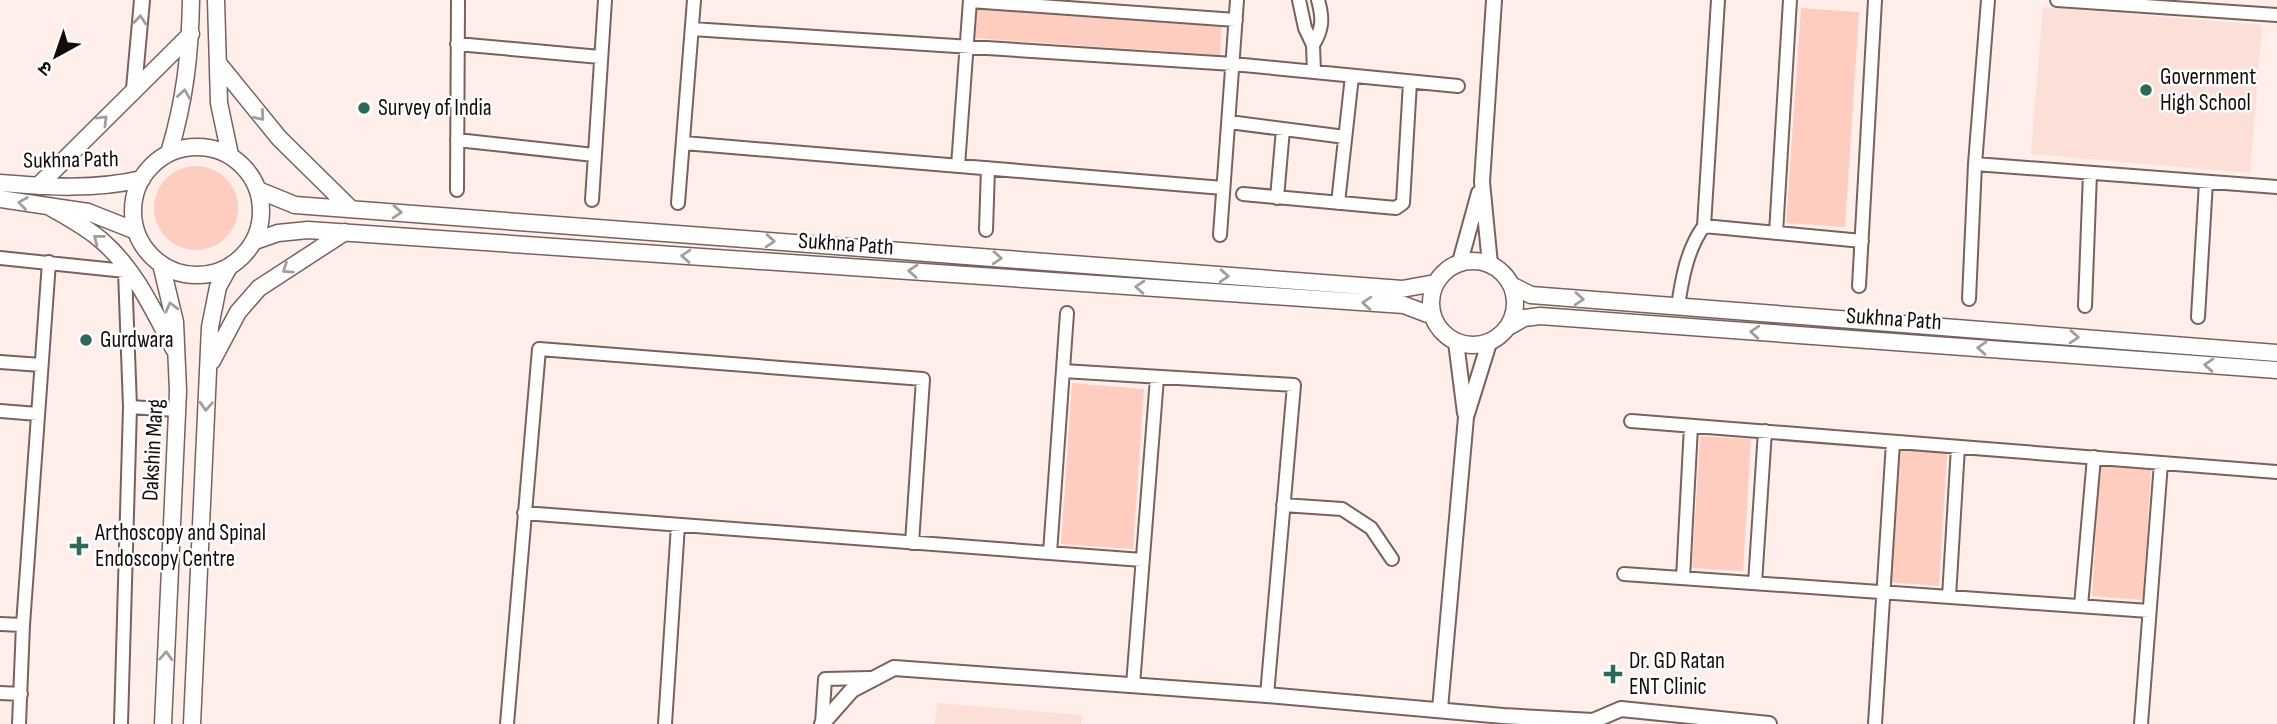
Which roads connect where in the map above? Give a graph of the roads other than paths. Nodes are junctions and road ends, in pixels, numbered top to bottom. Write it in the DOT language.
graph roads {
  1 [pos="142,0"];
  2 [pos="191,0"];
  3 [pos="216,0"];
  4 [pos="458,0"];
  5 [pos="605,0"];
  6 [pos="694,0"];
  7 [pos="970,0"];
  8 [pos="1237,0"];
  9 [pos="1299,0"];
  10 [pos="1318,0"];
  11 [pos="1494,0"];
  12 [pos="1718,0"];
  13 [pos="1790,0"];
  14 [pos="1875,0"];
  15 [pos="1988,0"];
  16 [pos="2057,0"];
  17 [pos="2277,15"];
  18 [pos="1236,20"];
  19 [pos="692,29"];
  20 [pos="191,34"];
  21 [pos="457,44"];
  22 [pos="1313,45"];
  23 [pos="966,47"];
  24 [pos="600,57"];
  25 [pos="218,63"];
  26 [pos="1233,64"];
  27 [pos="1314,72"];
  28 [pos="1352,76"];
  29 [pos="1410,82"];
  30 [pos="1458,86"];
  31 [pos="134,89"];
  32 [pos="1229,121"];
  33 [pos="1283,129"];
  34 [pos="1345,137"];
  35 [pos="457,140"];
  36 [pos="684,143"];
  37 [pos="169,153"];
  38 [pos="230,155"];
  39 [pos="594,155"];
  40 [pos="1975,164"];
  41 [pos="958,166"];
  42 [pos="988,168"];
  43 [pos="2090,173"];
  44 [pos="142,179"];
  45 [pos="1482,182"];
  46 [pos="2206,182"];
  47 [pos="0,183"];
  48 [pos="38,186"];
  49 [pos="2277,187"];
  50 [pos="1223,188"];
  51 [pos="258,190"];
  52 [pos="457,190"];
  53 [pos="1243,194"];
  54 [pos="1277,198"];
  55 [pos="0,200"];
  56 [pos="592,200"];
  57 [pos="678,203"];
  58 [pos="1338,203"];
  59 [pos="50,206"];
  60 [pos="351,209"];
  61 [pos="1704,226"];
  62 [pos="136,230"];
  63 [pos="986,230"];
  64 [pos="345,232"];
  65 [pos="1776,233"];
  66 [pos="1220,235"];
  67 [pos="255,241"];
  68 [pos="1862,241"];
  69 [pos="0,258"];
  70 [pos="49,262"];
  71 [pos="1460,262"];
  72 [pos="161,264"];
  73 [pos="1490,264"];
  74 [pos="229,267"];
  75 [pos="1435,284"];
  76 [pos="1513,286"];
  77 [pos="1859,286"];
  78 [pos="1969,299"];
  79 [pos="1678,306"];
  80 [pos="2085,306"];
  81 [pos="1067,313"];
  82 [pos="1433,316"];
  83 [pos="2198,317"];
  84 [pos="1510,326"];
  85 [pos="1456,342"];
  86 [pos="1489,343"];
  87 [pos="2277,353"];
  88 [pos="177,354"];
  89 [pos="0,362"];
  90 [pos="41,365"];
  91 [pos="208,369"];
  92 [pos="1063,370"];
  93 [pos="2277,370"];
  94 [pos="1157,378"];
  95 [pos="130,407"];
  96 [pos="177,410"];
  97 [pos="0,411"];
  98 [pos="38,414"];
  99 [pos="1466,418"];
  100 [pos="1630,421"];
  101 [pos="1691,426"];
  102 [pos="1765,431"];
  103 [pos="1893,442"];
  104 [pos="1958,447"];
  105 [pos="2094,457"];
  106 [pos="2161,463"];
  107 [pos="2277,472"];
  108 [pos="1283,505"];
  109 [pos="524,513"];
  110 [pos="678,525"];
  111 [pos="912,543"];
  112 [pos="1050,553"];
  113 [pos="1392,559"];
  114 [pos="1142,560"];
  115 [pos="1624,574"];
  116 [pos="1683,578"];
  117 [pos="1755,583"];
  118 [pos="1882,592"];
  119 [pos="1949,597"];
  120 [pos="2081,606"];
  121 [pos="2149,611"];
  122 [pos="0,624"];
  123 [pos="23,625"];
  124 [pos="870,678"];
  125 [pos="1133,685"];
  126 [pos="0,693"];
  127 [pos="21,694"];
  128 [pos="1267,695"];
  129 [pos="1440,709"];
  130 [pos="1593,722"];
  131 [pos="19,724"];
  132 [pos="121,724"];
  133 [pos="163,724"];
  134 [pos="192,724"];
  135 [pos="507,724"];
  136 [pos="665,724"];
  137 [pos="822,724"];
  138 [pos="1763,724"];
  139 [pos="1769,724"];
  140 [pos="1875,724"];
  141 [pos="2141,724"];
  31 -- 1 [label="street, one-way"];
  2 -- 20 [label="main road"];
  3 -- 25 [label="main road"];
  4 -- 21 [label="street"];
  5 -- 24 [label="street"];
  6 -- 19 [label="street"];
  7 -- 18 [label="street"];
  7 -- 23 [label="street"];
  8 -- 18 [label="street"];
  9 -- 22 [label="street"];
  10 -- 22 [label="street"];
  11 -- 45 [label="street"];
  12 -- 61 [label="street"];
  13 -- 65 [label="street"];
  14 -- 68 [label="street"];
  15 -- 40 [label="street"];
  16 -- 17 [label="street"];
  18 -- 26 [label="street"];
  19 -- 23 [label="street"];
  19 -- 36 [label="street"];
  20 -- 31 [label="main road"];
  37 -- 20 [label="main road, one-way"];
  21 -- 24 [label="street"];
  21 -- 35 [label="street"];
  22 -- 27 [label="street"];
  23 -- 26 [label="street"];
  23 -- 41 [label="street"];
  24 -- 39 [label="street"];
  25 -- 38 [label="main road"];
  25 -- 60 [label="main road, one-way"];
  26 -- 27 [label="street"];
  26 -- 32 [label="street"];
  27 -- 28 [label="street"];
  28 -- 29 [label="street"];
  28 -- 34 [label="street"];
  29 -- 30 [label="street"];
  29 -- 58 [label="street"];
  48 -- 31 [label="main road, one-way"];
  32 -- 33 [label="street"];
  32 -- 50 [label="street"];
  33 -- 34 [label="street"];
  33 -- 54 [label="street"];
  34 -- 58 [label="street"];
  35 -- 39 [label="street"];
  35 -- 52 [label="street"];
  36 -- 41 [label="street"];
  36 -- 57 [label="street"];
  37 -- 38 [label="main road"];
  37 -- 44 [label="main road"];
  38 -- 51 [label="main road"];
  39 -- 56 [label="street"];
  40 -- 43 [label="street"];
  40 -- 78 [label="street"];
  41 -- 42 [label="street"];
  42 -- 50 [label="street"];
  42 -- 63 [label="street"];
  43 -- 46 [label="street"];
  43 -- 80 [label="street"];
  44 -- 48 [label="main road, Sukhna Path"];
  44 -- 62 [label="main road"];
  45 -- 71 [label="street"];
  45 -- 73 [label="street"];
  46 -- 49 [label="street"];
  46 -- 83 [label="street"];
  47 -- 48 [label="main road, Sukhna Path"];
  50 -- 66 [label="street"];
  51 -- 60 [label="main road, Sukhna Path"];
  51 -- 67 [label="main road"];
  53 -- 54 [label="street"];
  54 -- 58 [label="street"];
  59 -- 55 [label="main road, Sukhna Path, one-way"];
  59 -- 62 [label="main road, Sukhna Path"];
  88 -- 59 [label="main road, one-way"];
  60 -- 75 [label="main road, Sukhna Path, one-way"];
  61 -- 65 [label="street"];
  61 -- 79 [label="street"];
  62 -- 72 [label="main road"];
  64 -- 67 [label="main road, Sukhna Path"];
  82 -- 64 [label="main road, Sukhna Path, one-way"];
  64 -- 91 [label="main road, one-way"];
  65 -- 68 [label="street"];
  67 -- 74 [label="main road"];
  68 -- 77 [label="street"];
  69 -- 70 [label="street"];
  70 -- 90 [label="street"];
  70 -- 95 [label="street"];
  71 -- 73 [label="main road"];
  71 -- 75 [label="main road"];
  72 -- 74 [label="main road"];
  88 -- 72 [label="main road, Dakshin Marg, one-way"];
  73 -- 76 [label="main road"];
  74 -- 91 [label="main road"];
  75 -- 82 [label="main road"];
  76 -- 79 [label="main road, Sukhna Path, one-way"];
  76 -- 84 [label="main road"];
  79 -- 87 [label="main road, Sukhna Path, one-way"];
  81 -- 92 [label="street"];
  82 -- 85 [label="main road"];
  84 -- 86 [label="main road"];
  93 -- 84 [label="main road, Sukhna Path, one-way"];
  85 -- 86 [label="main road"];
  85 -- 99 [label="street"];
  86 -- 99 [label="street"];
  88 -- 96 [label="main road, Dakshin Marg"];
  89 -- 90 [label="street"];
  90 -- 98 [label="street"];
  91 -- 134 [label="main road, one-way"];
  92 -- 94 [label="street"];
  92 -- 112 [label="street"];
  94 -- 108 [label="street"];
  94 -- 114 [label="street"];
  95 -- 96 [label="street"];
  95 -- 132 [label="street"];
  133 -- 96 [label="main road, Dakshin Marg, one-way"];
  97 -- 98 [label="street"];
  98 -- 123 [label="street"];
  99 -- 129 [label="street"];
  100 -- 101 [label="street"];
  101 -- 102 [label="street"];
  101 -- 116 [label="street"];
  102 -- 103 [label="street"];
  102 -- 117 [label="street"];
  103 -- 104 [label="street"];
  103 -- 118 [label="street"];
  104 -- 105 [label="street"];
  104 -- 119 [label="street"];
  105 -- 106 [label="street"];
  105 -- 120 [label="street"];
  106 -- 107 [label="street"];
  106 -- 121 [label="street"];
  108 -- 113 [label="street"];
  108 -- 128 [label="street"];
  109 -- 110 [label="street"];
  109 -- 111 [label="street"];
  109 -- 135 [label="street"];
  110 -- 111 [label="street"];
  110 -- 136 [label="street"];
  111 -- 112 [label="street"];
  112 -- 114 [label="street"];
  114 -- 125 [label="street"];
  115 -- 116 [label="street"];
  116 -- 117 [label="street"];
  117 -- 118 [label="street"];
  118 -- 119 [label="street"];
  118 -- 140 [label="street"];
  119 -- 120 [label="street"];
  120 -- 121 [label="street"];
  121 -- 141 [label="street"];
  122 -- 123 [label="street"];
  123 -- 127 [label="street"];
  124 -- 125 [label="street"];
  124 -- 137 [label="street"];
  124 -- 137 [label="street"];
  125 -- 128 [label="street"];
  126 -- 127 [label="street"];
  127 -- 131 [label="street"];
  128 -- 129 [label="street"];
  129 -- 130 [label="street"];
  130 -- 138 [label="street"];
  138 -- 139 [label="street"];
}
